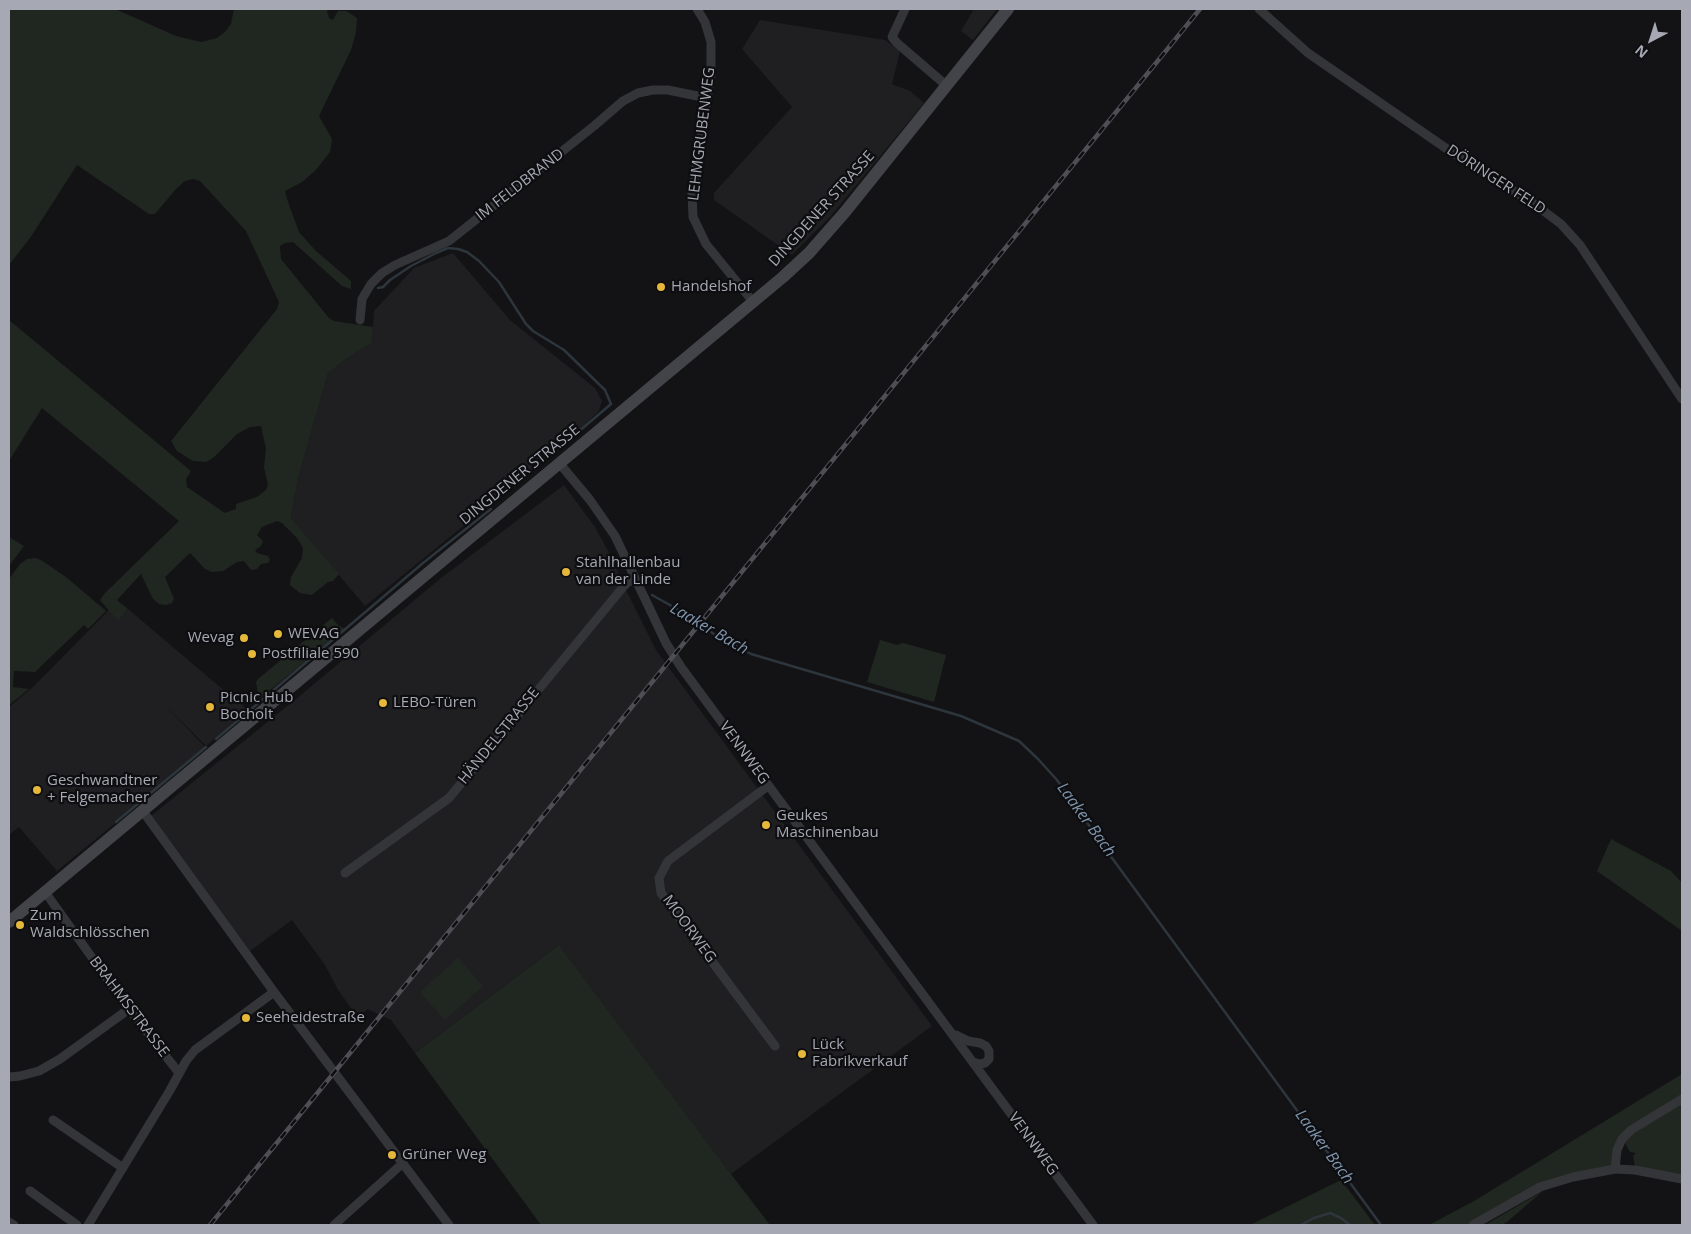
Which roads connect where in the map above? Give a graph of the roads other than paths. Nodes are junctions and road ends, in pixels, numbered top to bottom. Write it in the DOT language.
graph roads {
  1 [pos="696,9"];
  2 [pos="905,9"];
  3 [pos="1008,9"];
  4 [pos="1259,9"];
  5 [pos="947,86"];
  6 [pos="707,98"];
  7 [pos="754,303"];
  8 [pos="360,320"];
  9 [pos="1682,399"];
  10 [pos="560,464"];
  11 [pos="635,579"];
  12 [pos="768,786"];
  13 [pos="142,810"];
  14 [pos="345,873"];
  15 [pos="45,892"];
  16 [pos="9,921"];
  17 [pos="274,992"];
  18 [pos="129,1009"];
  19 [pos="949,1030"];
  20 [pos="775,1046"];
  21 [pos="973,1062"];
  22 [pos="179,1073"];
  23 [pos="9,1077"];
  24 [pos="1682,1099"];
  25 [pos="53,1120"];
  26 [pos="403,1163"];
  27 [pos="122,1168"];
  28 [pos="1615,1169"];
  29 [pos="1682,1179"];
  30 [pos="30,1191"];
  31 [pos="9,1222"];
  32 [pos="14,1225"];
  33 [pos="77,1225"];
  34 [pos="88,1225"];
  35 [pos="334,1225"];
  36 [pos="449,1225"];
  37 [pos="1093,1225"];
  38 [pos="1473,1225"];
  1 -- 6 [label="street, LEHMGRUBENWEG"];
  2 -- 5 [label="street"];
  3 -- 5 [label="main road, DINGDENER STRASSE"];
  4 -- 9 [label="street, DÖRINGER FELD"];
  5 -- 7 [label="main road, DINGDENER STRASSE"];
  6 -- 7 [label="street, LEHMGRUBENWEG"];
  6 -- 8 [label="street, IM FELDBRAND"];
  7 -- 10 [label="main road, DINGDENER STRASSE"];
  10 -- 11 [label="street, VENNWEG"];
  10 -- 13 [label="main road, DINGDENER STRASSE"];
  11 -- 12 [label="street, VENNWEG"];
  11 -- 14 [label="street, HÄNDELSTRASSE"];
  12 -- 19 [label="street, VENNWEG"];
  12 -- 20 [label="street, MOORWEG"];
  13 -- 15 [label="main road, DINGDENER STRASSE"];
  13 -- 17 [label="street"];
  15 -- 16 [label="main road, DINGDENER STRASSE"];
  15 -- 18 [label="street, BRAHMSSTRASSE"];
  17 -- 22 [label="street"];
  17 -- 26 [label="street"];
  18 -- 22 [label="street, BRAHMSSTRASSE"];
  18 -- 23 [label="street"];
  19 -- 21 [label="street, VENNWEG"];
  19 -- 21 [label="street, VENNWEG"];
  21 -- 37 [label="street, VENNWEG"];
  22 -- 27 [label="street"];
  24 -- 28 [label="street"];
  25 -- 27 [label="street"];
  26 -- 35 [label="street"];
  26 -- 36 [label="street"];
  27 -- 34 [label="street"];
  28 -- 29 [label="street"];
  28 -- 38 [label="street"];
  30 -- 33 [label="street"];
  31 -- 32 [label="street"];
}
